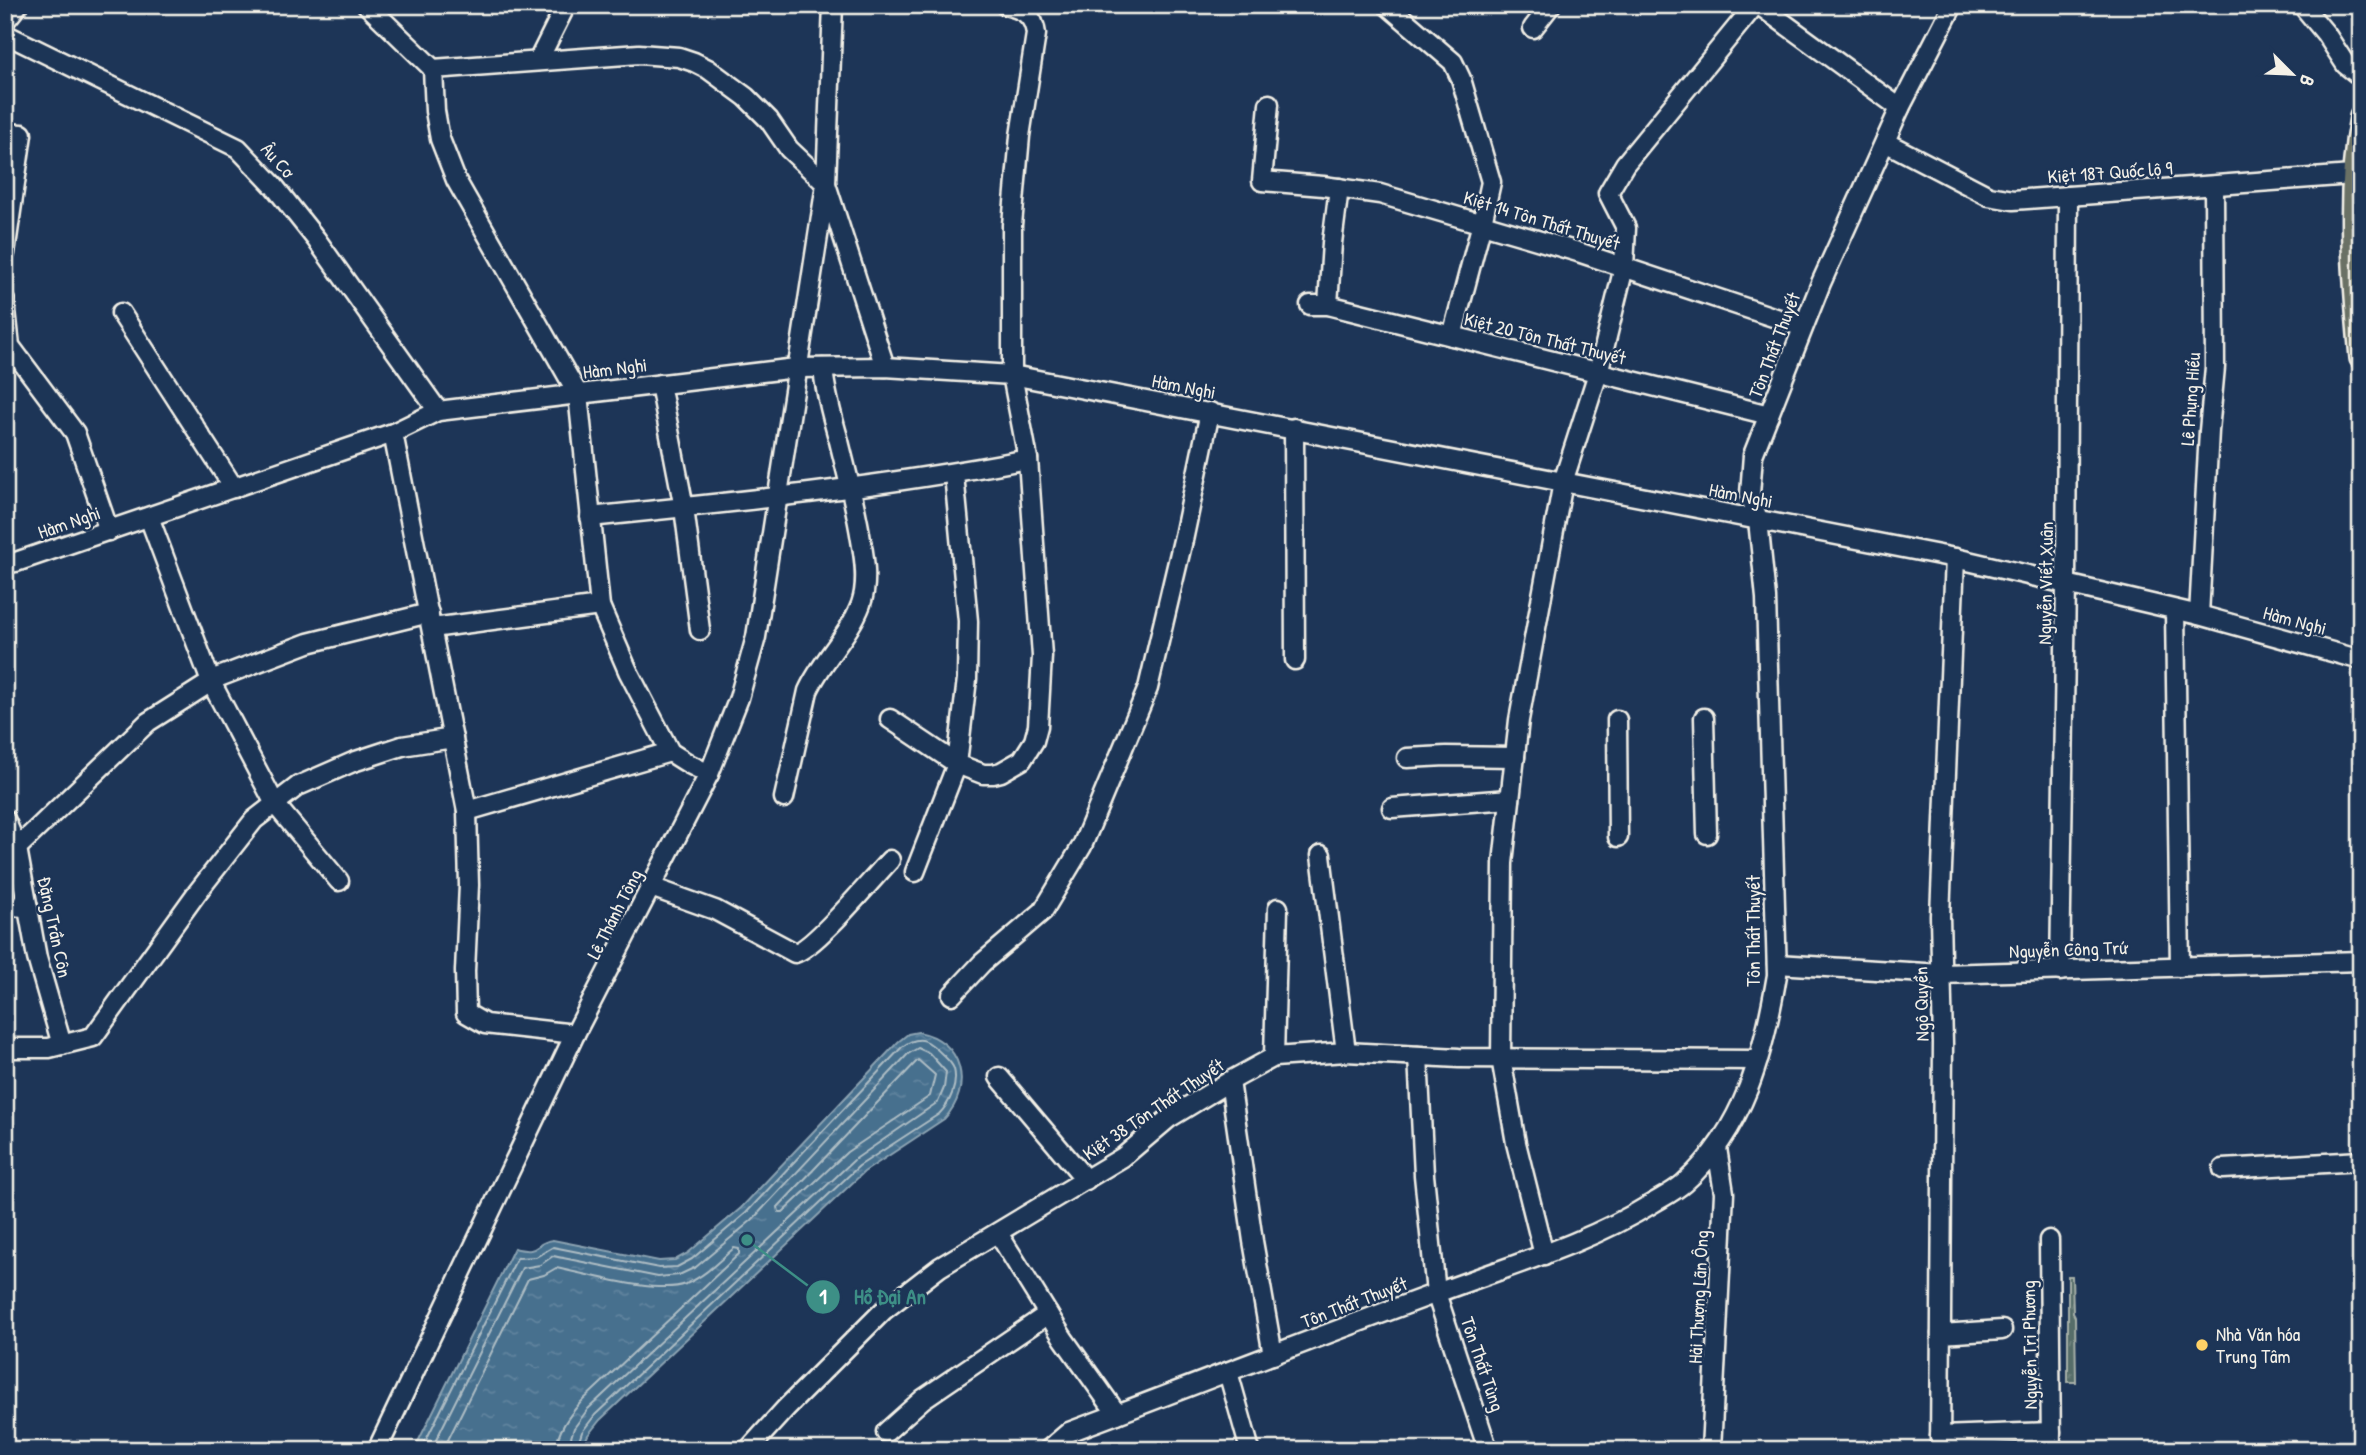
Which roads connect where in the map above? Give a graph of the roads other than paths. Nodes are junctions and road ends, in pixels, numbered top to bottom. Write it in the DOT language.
graph roads {
  1 [pos="18,5"];
  2 [pos="367,5"];
  3 [pos="566,5"];
  4 [pos="833,5"];
  5 [pos="1005,5"];
  6 [pos="1387,5"];
  7 [pos="1551,5"];
  8 [pos="1757,5"];
  9 [pos="1952,5"];
  10 [pos="2302,5"];
  11 [pos="5,21"];
  12 [pos="1533,28"];
  13 [pos="5,34"];
  14 [pos="538,61"];
  15 [pos="433,69"];
  16 [pos="2361,78"];
  17 [pos="1269,104"];
  18 [pos="1900,108"];
  19 [pos="2361,117"];
  20 [pos="5,133"];
  21 [pos="1885,142"];
  22 [pos="2358,149"];
  23 [pos="2352,175"];
  24 [pos="826,184"];
  25 [pos="2214,186"];
  26 [pos="1339,188"];
  27 [pos="2068,196"];
  28 [pos="1482,223"];
  29 [pos="5,253"];
  30 [pos="1624,267"];
  31 [pos="5,301"];
  32 [pos="1310,305"];
  33 [pos="1328,305"];
  34 [pos="121,313"];
  35 [pos="1803,327"];
  36 [pos="1452,336"];
  37 [pos="2361,358"];
  38 [pos="885,367"];
  39 [pos="796,368"];
  40 [pos="823,368"];
  41 [pos="1598,373"];
  42 [pos="1012,374"];
  43 [pos="660,384"];
  44 [pos="578,394"];
  45 [pos="438,411"];
  46 [pos="1210,412"];
  47 [pos="1769,415"];
  48 [pos="1294,428"];
  49 [pos="393,433"];
  50 [pos="1028,459"];
  51 [pos="954,474"];
  52 [pos="1563,482"];
  53 [pos="234,488"];
  54 [pos="851,489"];
  55 [pos="777,497"];
  56 [pos="684,508"];
  57 [pos="149,517"];
  58 [pos="590,517"];
  59 [pos="1758,520"];
  60 [pos="109,531"];
  61 [pos="1955,558"];
  62 [pos="5,564"];
  63 [pos="2066,584"];
  64 [pos="600,606"];
  65 [pos="2175,610"];
  66 [pos="2199,615"];
  67 [pos="430,621"];
  68 [pos="700,630"];
  69 [pos="1295,660"];
  70 [pos="2361,660"];
  71 [pos="211,682"];
  72 [pos="1703,718"];
  73 [pos="890,719"];
  74 [pos="1617,720"];
  75 [pos="453,738"];
  76 [pos="670,752"];
  77 [pos="1515,757"];
  78 [pos="1407,758"];
  79 [pos="957,764"];
  80 [pos="709,774"];
  81 [pos="784,798"];
  82 [pos="1510,799"];
  83 [pos="275,804"];
  84 [pos="1392,808"];
  85 [pos="467,811"];
  86 [pos="5,819"];
  87 [pos="1707,834"];
  88 [pos="1618,837"];
  89 [pos="17,848"];
  90 [pos="1321,855"];
  91 [pos="890,860"];
  92 [pos="915,872"];
  93 [pos="340,881"];
  94 [pos="651,887"];
  95 [pos="5,906"];
  96 [pos="28,907"];
  97 [pos="1278,908"];
  98 [pos="2361,961"];
  99 [pos="1777,964"];
  100 [pos="2180,967"];
  101 [pos="2060,971"];
  102 [pos="1942,974"];
  103 [pos="952,995"];
  104 [pos="576,1034"];
  105 [pos="62,1045"];
  106 [pos="5,1048"];
  107 [pos="1346,1052"];
  108 [pos="1418,1056"];
  109 [pos="1274,1057"];
  110 [pos="1501,1058"];
  111 [pos="1758,1060"];
  112 [pos="999,1077"];
  113 [pos="1230,1081"];
  114 [pos="1717,1147"];
  115 [pos="2361,1161"];
  116 [pos="2223,1169"];
  117 [pos="1086,1180"];
  118 [pos="998,1233"];
  119 [pos="2049,1240"];
  120 [pos="1544,1255"];
  121 [pos="1436,1293"];
  122 [pos="1048,1314"];
  123 [pos="2002,1331"];
  124 [pos="1941,1334"];
  125 [pos="1272,1355"];
  126 [pos="1228,1372"];
  127 [pos="1117,1413"];
  128 [pos="886,1432"];
  129 [pos="2051,1441"];
  130 [pos="1940,1443"];
  131 [pos="377,1450"];
  132 [pos="748,1450"];
  133 [pos="1048,1450"];
  134 [pos="1250,1450"];
  135 [pos="1488,1450"];
  136 [pos="1711,1450"];
  1 -- 11 [label="street"];
  2 -- 15 [label="street"];
  3 -- 14 [label="street"];
  4 -- 24 [label="street"];
  5 -- 42 [label="street"];
  6 -- 28 [label="street"];
  7 -- 12 [label="street"];
  8 -- 18 [label="street"];
  8 -- 30 [label="street"];
  9 -- 18 [label="street, Tôn Thất Thuyết"];
  10 -- 16 [label="street"];
  13 -- 45 [label="street, Âu Cơ"];
  14 -- 15 [label="street"];
  14 -- 24 [label="street"];
  15 -- 44 [label="street"];
  17 -- 26 [label="street, Kiệt 14 Tôn Thất Thuyết"];
  18 -- 21 [label="street, Tôn Thất Thuyết"];
  19 -- 22 [label="main road"];
  20 -- 29 [label="street"];
  21 -- 27 [label="street, Kiệt 187 Quốc lộ 9"];
  21 -- 35 [label="street, Tôn Thất Thuyết"];
  22 -- 23 [label="main road"];
  23 -- 25 [label="street, Kiệt 187 Quốc lộ 9"];
  23 -- 37 [label="main road"];
  24 -- 38 [label="street"];
  24 -- 39 [label="street, Lê Thánh Tông"];
  25 -- 27 [label="street, Kiệt 187 Quốc lộ 9"];
  25 -- 66 [label="street, Lê Phụng Hiểu"];
  26 -- 28 [label="street, Kiệt 14 Tôn Thất Thuyết"];
  26 -- 33 [label="street"];
  27 -- 63 [label="street, Nguyễn Viết Xuân"];
  28 -- 30 [label="street, Kiệt 14 Tôn Thất Thuyết"];
  28 -- 36 [label="street"];
  30 -- 35 [label="street, Kiệt 14 Tôn Thất Thuyết"];
  30 -- 41 [label="street"];
  31 -- 60 [label="street"];
  32 -- 33 [label="street, Kiệt 20 Tôn Thất Thuyết"];
  33 -- 36 [label="street, Kiệt 20 Tôn Thất Thuyết"];
  34 -- 53 [label="street"];
  35 -- 47 [label="street, Tôn Thất Thuyết"];
  36 -- 41 [label="street, Kiệt 20 Tôn Thất Thuyết"];
  38 -- 40 [label="street, Hàm Nghi"];
  38 -- 42 [label="street, Hàm Nghi"];
  39 -- 40 [label="street, Hàm Nghi"];
  39 -- 43 [label="street, Hàm Nghi"];
  39 -- 55 [label="street, Lê Thánh Tông"];
  40 -- 54 [label="street"];
  41 -- 47 [label="street, Kiệt 20 Tôn Thất Thuyết"];
  41 -- 52 [label="street"];
  42 -- 46 [label="street, Hàm Nghi"];
  42 -- 50 [label="street"];
  43 -- 44 [label="street, Hàm Nghi"];
  43 -- 56 [label="street"];
  44 -- 45 [label="street, Hàm Nghi"];
  44 -- 58 [label="street"];
  45 -- 49 [label="street, Hàm Nghi"];
  46 -- 48 [label="street, Hàm Nghi"];
  46 -- 103 [label="street"];
  47 -- 59 [label="street, Tôn Thất Thuyết"];
  48 -- 52 [label="street, Hàm Nghi"];
  48 -- 69 [label="street"];
  49 -- 53 [label="street, Hàm Nghi"];
  49 -- 67 [label="street"];
  50 -- 51 [label="street"];
  50 -- 79 [label="street"];
  51 -- 54 [label="street"];
  51 -- 79 [label="street"];
  52 -- 59 [label="street, Hàm Nghi"];
  52 -- 77 [label="street"];
  53 -- 57 [label="street, Hàm Nghi"];
  54 -- 55 [label="street"];
  54 -- 81 [label="street"];
  55 -- 56 [label="street"];
  55 -- 80 [label="street, Lê Thánh Tông"];
  56 -- 58 [label="street"];
  56 -- 68 [label="street"];
  57 -- 60 [label="street, Hàm Nghi"];
  57 -- 71 [label="street"];
  58 -- 64 [label="street"];
  59 -- 61 [label="street, Hàm Nghi"];
  59 -- 99 [label="street, Tôn Thất Thuyết"];
  60 -- 62 [label="street, Hàm Nghi"];
  61 -- 63 [label="street, Hàm Nghi"];
  61 -- 102 [label="street, Ngô Quyền"];
  63 -- 65 [label="street, Hàm Nghi"];
  63 -- 101 [label="street, Nguyễn Viết Xuân"];
  64 -- 67 [label="street"];
  64 -- 76 [label="street"];
  65 -- 66 [label="street, Hàm Nghi"];
  65 -- 100 [label="street"];
  66 -- 70 [label="street, Hàm Nghi"];
  67 -- 71 [label="street"];
  67 -- 75 [label="street"];
  71 -- 83 [label="street"];
  71 -- 89 [label="street"];
  72 -- 87 [label="street"];
  73 -- 79 [label="street"];
  74 -- 88 [label="street"];
  75 -- 83 [label="street"];
  75 -- 85 [label="street"];
  76 -- 80 [label="street"];
  76 -- 85 [label="street"];
  77 -- 78 [label="street"];
  77 -- 82 [label="street"];
  79 -- 92 [label="street"];
  80 -- 94 [label="street, Lê Thánh Tông"];
  82 -- 84 [label="street"];
  82 -- 110 [label="street"];
  83 -- 93 [label="street"];
  83 -- 105 [label="street"];
  85 -- 104 [label="street"];
  86 -- 89 [label="street, Đặng Trần Côn"];
  89 -- 96 [label="street, Đặng Trần Côn"];
  90 -- 107 [label="street"];
  91 -- 94 [label="street"];
  94 -- 104 [label="street, Lê Thánh Tông"];
  95 -- 96 [label="street"];
  96 -- 105 [label="street, Đặng Trần Côn"];
  97 -- 109 [label="street"];
  98 -- 100 [label="street, Nguyễn Công Trứ"];
  99 -- 102 [label="street, Nguyễn Công Trứ"];
  99 -- 111 [label="street, Tôn Thất Thuyết"];
  100 -- 101 [label="street, Nguyễn Công Trứ"];
  101 -- 102 [label="street, Nguyễn Công Trứ"];
  102 -- 124 [label="street, Ngô Quyền"];
  104 -- 131 [label="street, Lê Thánh Tông"];
  105 -- 106 [label="street"];
  107 -- 108 [label="street, Kiệt 38 Tôn Thất Thuyết"];
  107 -- 109 [label="street, Kiệt 38 Tôn Thất Thuyết"];
  108 -- 110 [label="street, Kiệt 38 Tôn Thất Thuyết"];
  108 -- 121 [label="street, Tôn Thất Tùng"];
  109 -- 113 [label="street, Kiệt 38 Tôn Thất Thuyết"];
  110 -- 111 [label="street, Kiệt 38 Tôn Thất Thuyết"];
  110 -- 120 [label="street"];
  111 -- 114 [label="street, Tôn Thất Thuyết"];
  112 -- 117 [label="street"];
  113 -- 117 [label="street, Kiệt 38 Tôn Thất Thuyết"];
  113 -- 125 [label="street"];
  114 -- 120 [label="street, Tôn Thất Thuyết"];
  114 -- 136 [label="street, Hải Thượng Lãn Ông"];
  115 -- 116 [label="street"];
  117 -- 118 [label="street, Kiệt 38 Tôn Thất Thuyết"];
  118 -- 122 [label="street"];
  118 -- 132 [label="street, Kiệt 38 Tôn Thất Thuyết"];
  119 -- 129 [label="street, Nguyễn Tri Phương"];
  120 -- 121 [label="street, Tôn Thất Thuyết"];
  121 -- 125 [label="street, Tôn Thất Thuyết"];
  121 -- 135 [label="street, Tôn Thất Tùng"];
  122 -- 127 [label="street"];
  122 -- 128 [label="street"];
  123 -- 124 [label="street"];
  124 -- 130 [label="street, Ngô Quyền"];
  125 -- 126 [label="street, Tôn Thất Thuyết"];
  126 -- 127 [label="street, Tôn Thất Thuyết"];
  126 -- 134 [label="street"];
  127 -- 133 [label="street, Tôn Thất Thuyết"];
  129 -- 130 [label="street"];
}
